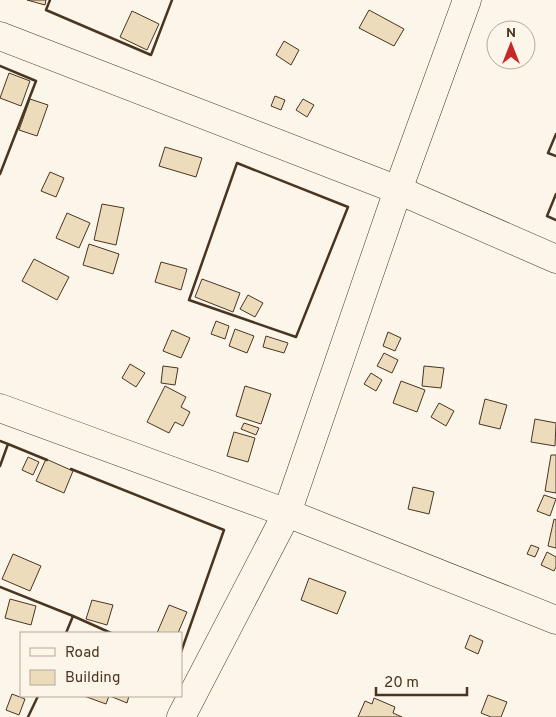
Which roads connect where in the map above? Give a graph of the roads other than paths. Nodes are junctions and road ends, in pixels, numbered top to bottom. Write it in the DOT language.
graph roads {
  1 [pos="467,0"];
  2 [pos="0,36"];
  3 [pos="398,190"];
  4 [pos="556,259"];
  5 [pos="0,408"];
  6 [pos="286,513"];
  7 [pos="556,620"];
  8 [pos="181,717"];
  1 -- 3 [label="street"];
  2 -- 3 [label="street"];
  3 -- 4 [label="street"];
  3 -- 6 [label="street"];
  5 -- 6 [label="street"];
  6 -- 7 [label="street"];
  6 -- 8 [label="street"];
}
